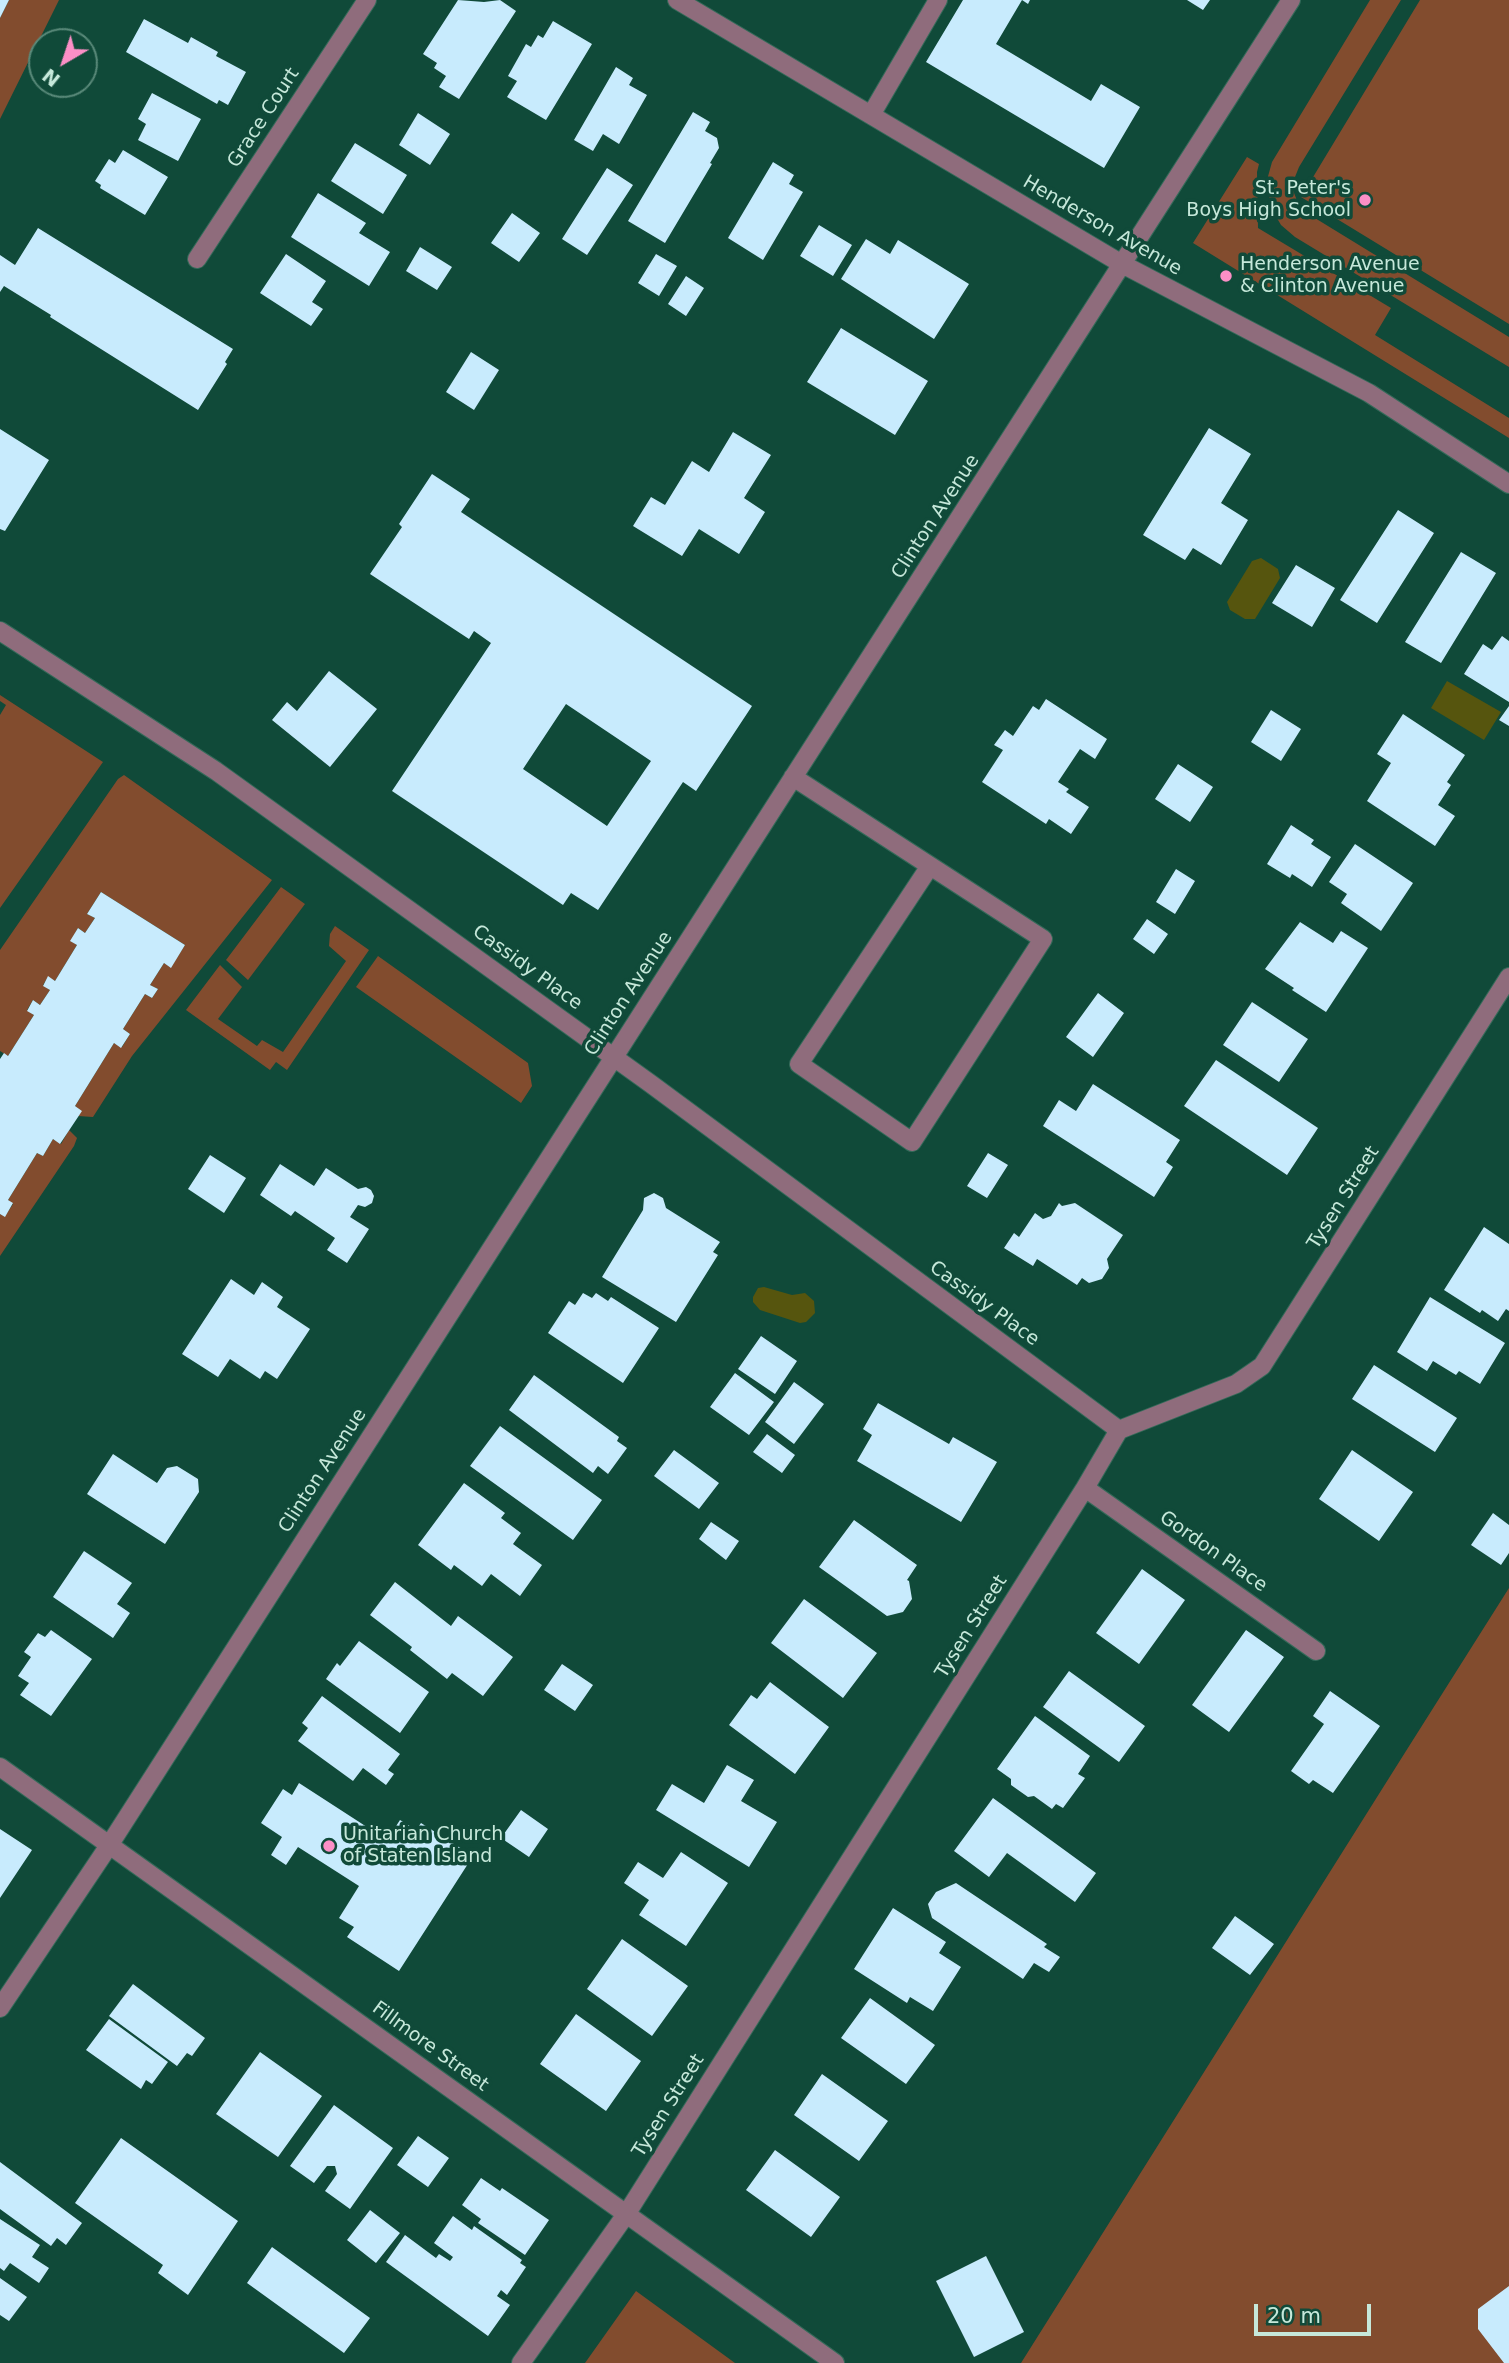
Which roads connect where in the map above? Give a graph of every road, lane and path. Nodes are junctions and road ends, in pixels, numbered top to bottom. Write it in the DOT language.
graph roads {
  1 [pos="367,0"];
  2 [pos="677,0"];
  3 [pos="938,0"];
  4 [pos="1291,0"];
  5 [pos="871,115"];
  6 [pos="197,260"];
  7 [pos="1122,264"];
  8 [pos="1509,484"];
  9 [pos="0,631"];
  10 [pos="793,777"];
  11 [pos="930,866"];
  12 [pos="1509,977"];
  13 [pos="614,1057"];
  14 [pos="1119,1430"];
  15 [pos="1085,1488"];
  16 [pos="1316,1651"];
  17 [pos="0,1767"];
  18 [pos="110,1844"];
  19 [pos="0,2008"];
  20 [pos="626,2213"];
  21 [pos="521,2363"];
  22 [pos="835,2363"];
  1 -- 6 [label="street, Grace Court"];
  2 -- 5 [label="street, Henderson Avenue"];
  3 -- 5 [label="street"];
  4 -- 7 [label="street, Clinton Avenue"];
  5 -- 7 [label="street, Henderson Avenue"];
  7 -- 8 [label="street, Henderson Avenue"];
  7 -- 10 [label="street, Clinton Avenue"];
  9 -- 13 [label="street, Cassidy Place"];
  10 -- 11 [label="street"];
  10 -- 13 [label="street, Clinton Avenue"];
  11 -- 11 [label="street"];
  12 -- 14 [label="street, Tysen Street"];
  13 -- 14 [label="street, Cassidy Place"];
  13 -- 18 [label="street, Clinton Avenue"];
  14 -- 15 [label="street, Tysen Street"];
  15 -- 16 [label="street, Gordon Place"];
  15 -- 20 [label="street, Tysen Street"];
  17 -- 18 [label="street, Fillmore Street"];
  18 -- 19 [label="street, Clinton Avenue"];
  18 -- 20 [label="street, Fillmore Street"];
  20 -- 21 [label="street, Tysen Street"];
  20 -- 22 [label="street, Fillmore Street"];
}
